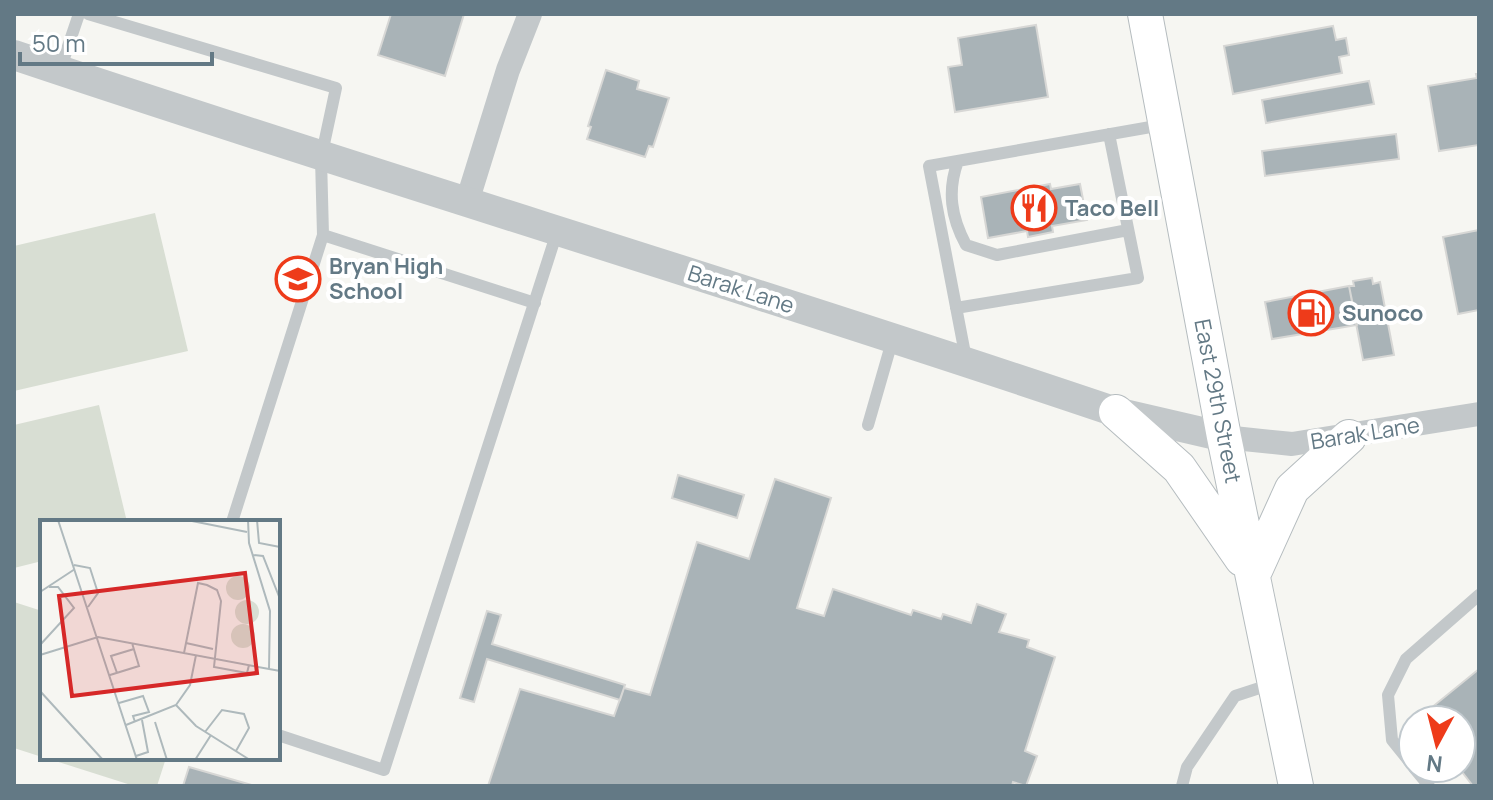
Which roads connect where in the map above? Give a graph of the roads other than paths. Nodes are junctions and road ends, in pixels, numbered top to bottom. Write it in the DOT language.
graph roads {
  1 [pos="79,14"];
  2 [pos="88,14"];
  3 [pos="530,14"];
  4 [pos="1145,14"];
  5 [pos="14,55"];
  6 [pos="60,70"];
  7 [pos="1166,124"];
  8 [pos="1109,134"];
  9 [pos="321,158"];
  10 [pos="958,161"];
  11 [pos="467,202"];
  12 [pos="1128,230"];
  13 [pos="557,231"];
  14 [pos="323,235"];
  15 [pos="535,303"];
  16 [pos="956,308"];
  17 [pos="893,338"];
  18 [pos="967,361"];
  19 [pos="1116,412"];
  20 [pos="1479,414"];
  21 [pos="868,425"];
  22 [pos="1224,437"];
  23 [pos="1349,437"];
  24 [pos="233,520"];
  25 [pos="1253,575"];
  26 [pos="1479,595"];
  27 [pos="1276,683"];
  28 [pos="280,736"];
  29 [pos="1397,746"];
  30 [pos="1182,786"];
  31 [pos="1296,786"];
  1 -- 6 [label="lane"];
  2 -- 9 [label="lane"];
  3 -- 11 [label="street"];
  4 -- 7 [label="main road, East 29th Street"];
  5 -- 6 [label="street, Barak Lane"];
  6 -- 9 [label="street, Barak Lane"];
  7 -- 8 [label="lane"];
  7 -- 22 [label="main road, East 29th Street"];
  8 -- 10 [label="lane"];
  8 -- 12 [label="lane"];
  9 -- 11 [label="street, Barak Lane"];
  9 -- 14 [label="lane"];
  10 -- 12 [label="lane"];
  10 -- 16 [label="lane"];
  11 -- 13 [label="street, Barak Lane"];
  12 -- 16 [label="lane"];
  13 -- 15 [label="lane"];
  13 -- 17 [label="street, Barak Lane"];
  14 -- 15 [label="lane"];
  14 -- 24 [label="lane"];
  15 -- 28 [label="lane"];
  16 -- 18 [label="lane"];
  17 -- 18 [label="street, Barak Lane"];
  17 -- 21 [label="lane"];
  18 -- 19 [label="street, Barak Lane"];
  19 -- 22 [label="street, Barak Lane"];
  19 -- 25 [label="main road"];
  20 -- 23 [label="street, Barak Lane"];
  22 -- 23 [label="street, Barak Lane"];
  22 -- 25 [label="main road, East 29th Street"];
  23 -- 25 [label="main road"];
  25 -- 27 [label="main road, East 29th Street"];
  26 -- 29 [label="lane"];
  27 -- 30 [label="lane"];
  27 -- 31 [label="main road, East 29th Street"];
}
